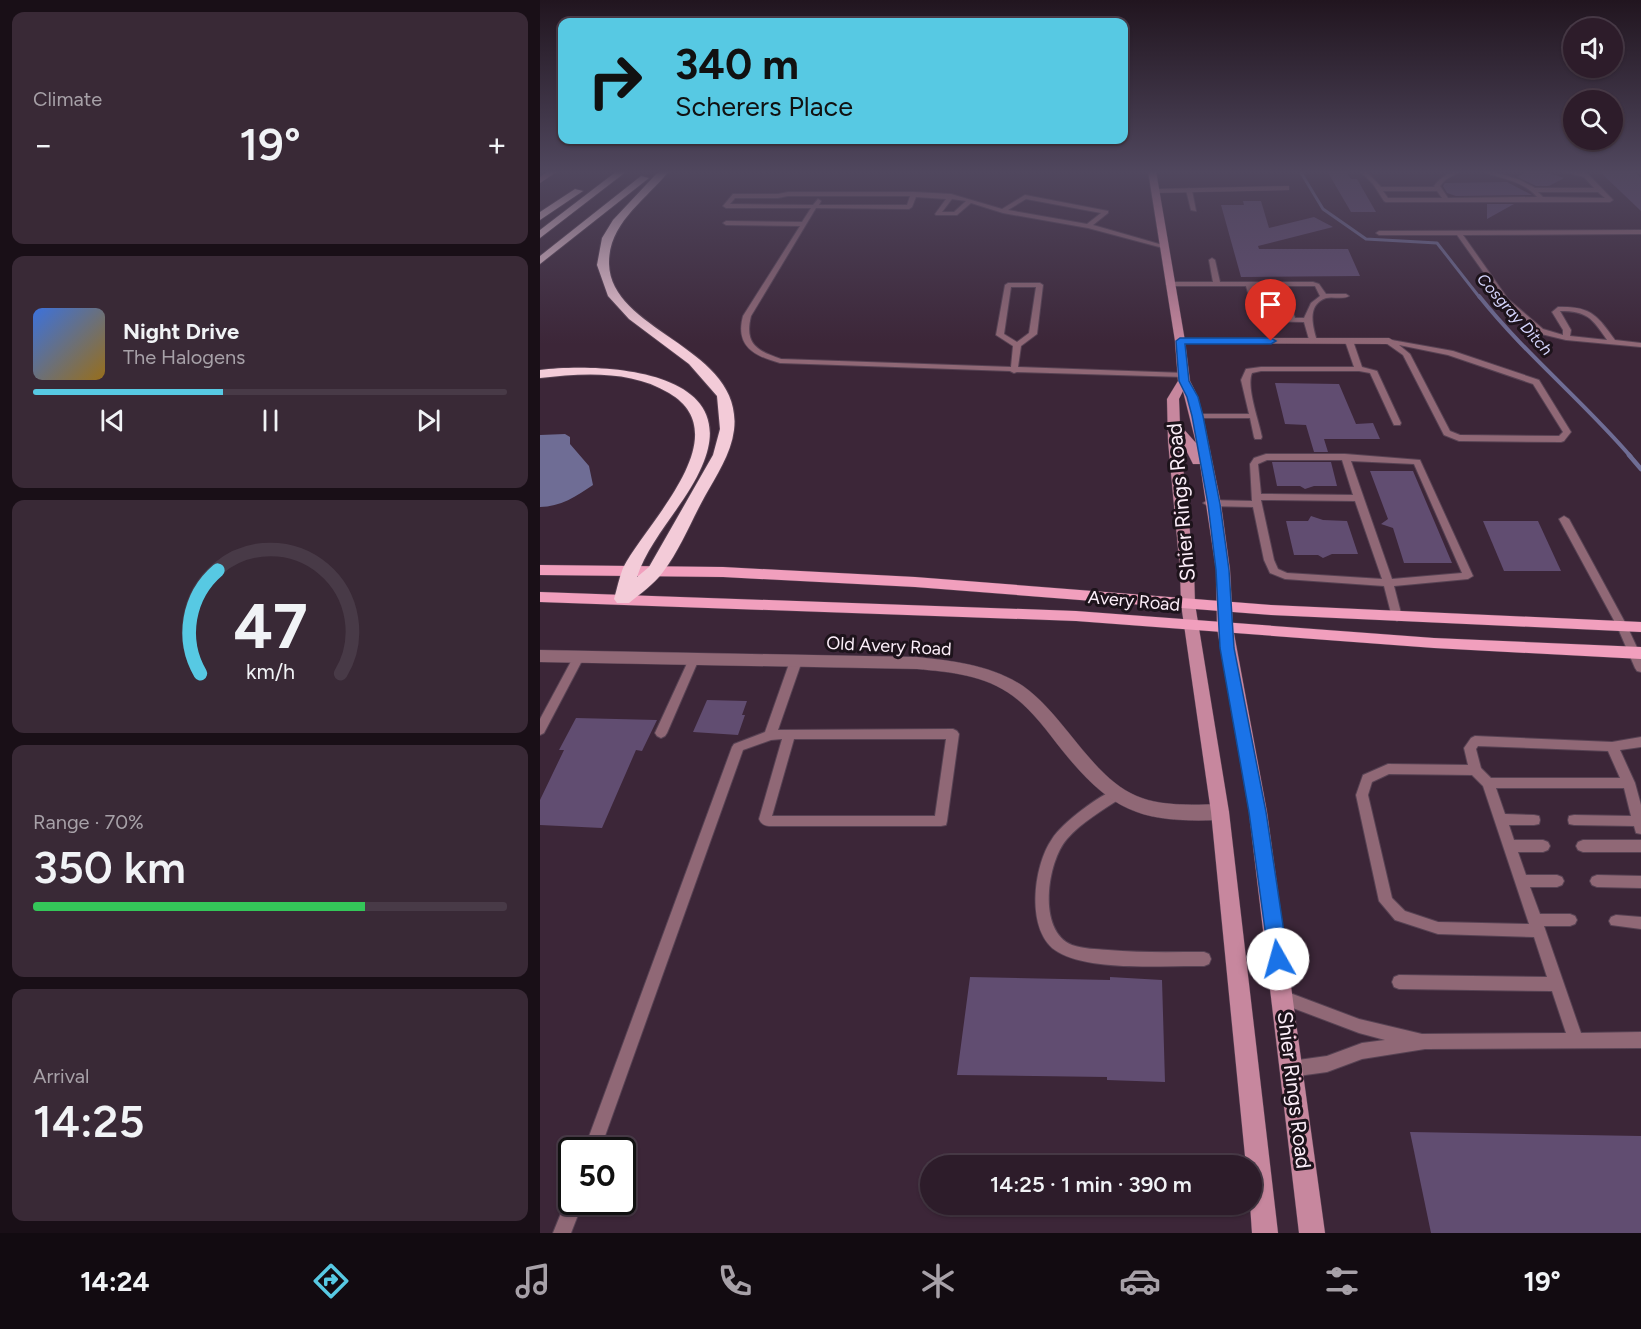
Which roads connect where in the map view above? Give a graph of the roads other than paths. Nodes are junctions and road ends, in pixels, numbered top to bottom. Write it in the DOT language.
graph roads {
  1 [pos="580,229"];
  2 [pos="613,229"];
  3 [pos="801,229"];
  4 [pos="1098,229"];
  5 [pos="1161,229"];
  6 [pos="1641,232"];
  7 [pos="1379,233"];
  8 [pos="1458,233"];
  9 [pos="1163,246"];
  10 [pos="1212,260"];
  11 [pos="540,261"];
  12 [pos="1169,284"];
  13 [pos="1217,284"];
  14 [pos="1249,284"];
  15 [pos="1280,284"];
  16 [pos="1324,296"];
  17 [pos="1346,296"];
  18 [pos="1292,320"];
  19 [pos="1307,320"];
  20 [pos="1566,338"];
  21 [pos="1180,341"];
  22 [pos="1313,341"];
  23 [pos="1349,341"];
  24 [pos="1389,341"];
  25 [pos="1612,342"];
  26 [pos="1017,345"];
  27 [pos="1641,345"];
  28 [pos="1359,369"];
  29 [pos="1014,371"];
  30 [pos="540,374"];
  31 [pos="1184,378"];
  32 [pos="1197,416"];
  33 [pos="1254,416"];
  34 [pos="1397,423"];
  35 [pos="1173,427"];
  36 [pos="1258,437"];
  37 [pos="1345,458"];
  38 [pos="1358,498"];
  39 [pos="1257,501"];
  40 [pos="1210,503"];
  41 [pos="1564,519"];
  42 [pos="540,570"];
  43 [pos="631,570"];
  44 [pos="656,570"];
  45 [pos="1388,583"];
  46 [pos="540,597"];
  47 [pos="623,599"];
  48 [pos="1188,604"];
  49 [pos="1220,607"];
  50 [pos="1397,617"];
  51 [pos="1191,626"];
  52 [pos="1622,626"];
  53 [pos="1641,627"];
  54 [pos="1225,628"];
  55 [pos="1638,652"];
  56 [pos="540,656"];
  57 [pos="579,657"];
  58 [pos="694,659"];
  59 [pos="796,661"];
  60 [pos="1641,668"];
  61 [pos="540,730"];
  62 [pos="661,733"];
  63 [pos="770,735"];
  64 [pos="789,735"];
  65 [pos="1641,742"];
  66 [pos="1612,747"];
  67 [pos="1475,770"];
  68 [pos="1488,783"];
  69 [pos="1629,783"];
  70 [pos="1117,795"];
  71 [pos="1220,812"];
  72 [pos="1500,819"];
  73 [pos="1534,820"];
  74 [pos="1574,820"];
  75 [pos="1640,825"];
  76 [pos="1510,846"];
  77 [pos="1543,846"];
  78 [pos="1583,846"];
  79 [pos="1641,846"];
  80 [pos="1522,881"];
  81 [pos="1557,881"];
  82 [pos="1597,881"];
  83 [pos="1641,882"];
  84 [pos="1570,920"];
  85 [pos="1616,921"];
  86 [pos="1641,923"];
  87 [pos="1537,926"];
  88 [pos="1204,959"];
  89 [pos="1399,982"];
  90 [pos="1557,984"];
  91 [pos="1282,997"];
  92 [pos="1576,1040"];
  93 [pos="1641,1040"];
  94 [pos="1425,1041"];
  95 [pos="1291,1069"];
  96 [pos="597,1137"];
  97 [pos="569,1215"];
  98 [pos="562,1233"];
  99 [pos="1265,1233"];
  100 [pos="1312,1233"];
  1 -- 11 [label="highway"];
  2 -- 44 [label="highway"];
  3 -- 29 [label="lane"];
  4 -- 9 [label="lane"];
  5 -- 9 [label="main road, Shier Rings Road"];
  6 -- 8 [label="lane"];
  7 -- 8 [label="lane"];
  8 -- 20 [label="lane"];
  9 -- 12 [label="main road, Shier Rings Road"];
  10 -- 13 [label="lane"];
  12 -- 13 [label="lane"];
  12 -- 21 [label="main road, Shier Rings Road"];
  13 -- 14 [label="lane"];
  14 -- 15 [label="lane"];
  14 -- 18 [label="lane"];
  15 -- 16 [label="lane"];
  15 -- 18 [label="lane"];
  16 -- 17 [label="lane"];
  16 -- 19 [label="lane"];
  18 -- 19 [label="lane"];
  19 -- 22 [label="lane"];
  20 -- 25 [label="lane"];
  20 -- 25 [label="lane"];
  21 -- 22 [label="street"];
  21 -- 31 [label="main road, Shier Rings Road"];
  22 -- 23 [label="street"];
  23 -- 24 [label="street"];
  23 -- 28 [label="lane"];
  24 -- 24 [label="lane"];
  25 -- 27 [label="lane"];
  26 -- 26 [label="lane"];
  26 -- 29 [label="lane"];
  28 -- 33 [label="lane"];
  28 -- 34 [label="lane"];
  29 -- 31 [label="lane"];
  30 -- 43 [label="highway"];
  31 -- 32 [label="main road, Shier Rings Road"];
  31 -- 35 [label="main road, Shier Rings Road"];
  32 -- 33 [label="lane"];
  32 -- 40 [label="main road, Shier Rings Road"];
  33 -- 36 [label="lane"];
  35 -- 40 [label="main road"];
  35 -- 48 [label="main road, Shier Rings Road"];
  37 -- 38 [label="lane"];
  37 -- 39 [label="lane"];
  37 -- 45 [label="lane"];
  38 -- 39 [label="lane"];
  38 -- 45 [label="lane"];
  39 -- 40 [label="lane"];
  39 -- 45 [label="lane"];
  40 -- 49 [label="main road, Shier Rings Road"];
  41 -- 52 [label="lane"];
  42 -- 43 [label="main road, Avery Road"];
  43 -- 44 [label="main road, Avery Road"];
  43 -- 47 [label="highway"];
  44 -- 47 [label="highway"];
  44 -- 48 [label="main road, Avery Road"];
  45 -- 50 [label="lane"];
  46 -- 47 [label="main road, Avery Road"];
  47 -- 51 [label="main road, Avery Road"];
  48 -- 49 [label="main road, Avery Road"];
  48 -- 51 [label="main road, Shier Rings Road"];
  49 -- 50 [label="main road, Avery Road"];
  49 -- 54 [label="main road, Shier Rings Road"];
  50 -- 52 [label="main road, Avery Road"];
  51 -- 54 [label="main road, Avery Road"];
  51 -- 71 [label="main road, Shier Rings Road"];
  52 -- 53 [label="main road, Avery Road"];
  52 -- 55 [label="lane"];
  54 -- 55 [label="main road, Avery Road"];
  54 -- 91 [label="main road, Shier Rings Road"];
  55 -- 60 [label="lane"];
  56 -- 57 [label="street, Old Avery Road"];
  57 -- 58 [label="street, Old Avery Road"];
  57 -- 61 [label="lane"];
  58 -- 59 [label="street, Old Avery Road"];
  58 -- 62 [label="lane"];
  59 -- 63 [label="lane"];
  59 -- 70 [label="street, Old Avery Road"];
  63 -- 64 [label="lane"];
  63 -- 96 [label="lane"];
  64 -- 64 [label="lane"];
  65 -- 66 [label="lane"];
  66 -- 67 [label="lane"];
  66 -- 69 [label="lane"];
  67 -- 68 [label="lane"];
  67 -- 87 [label="lane"];
  68 -- 69 [label="lane"];
  68 -- 72 [label="lane"];
  69 -- 75 [label="lane"];
  70 -- 71 [label="street, Old Avery Road"];
  70 -- 88 [label="lane"];
  71 -- 99 [label="main road, Shier Rings Road"];
  72 -- 73 [label="lane"];
  72 -- 76 [label="lane"];
  74 -- 75 [label="lane"];
  76 -- 77 [label="lane"];
  76 -- 80 [label="lane"];
  78 -- 79 [label="lane"];
  80 -- 81 [label="lane"];
  80 -- 87 [label="lane"];
  82 -- 83 [label="lane"];
  84 -- 87 [label="lane"];
  85 -- 86 [label="lane"];
  87 -- 90 [label="lane"];
  89 -- 90 [label="lane"];
  90 -- 92 [label="lane"];
  91 -- 94 [label="lane"];
  91 -- 95 [label="main road, Shier Rings Road"];
  92 -- 93 [label="lane"];
  92 -- 94 [label="lane"];
  94 -- 95 [label="lane"];
  95 -- 100 [label="main road, Shier Rings Road"];
  97 -- 98 [label="lane"];
}
